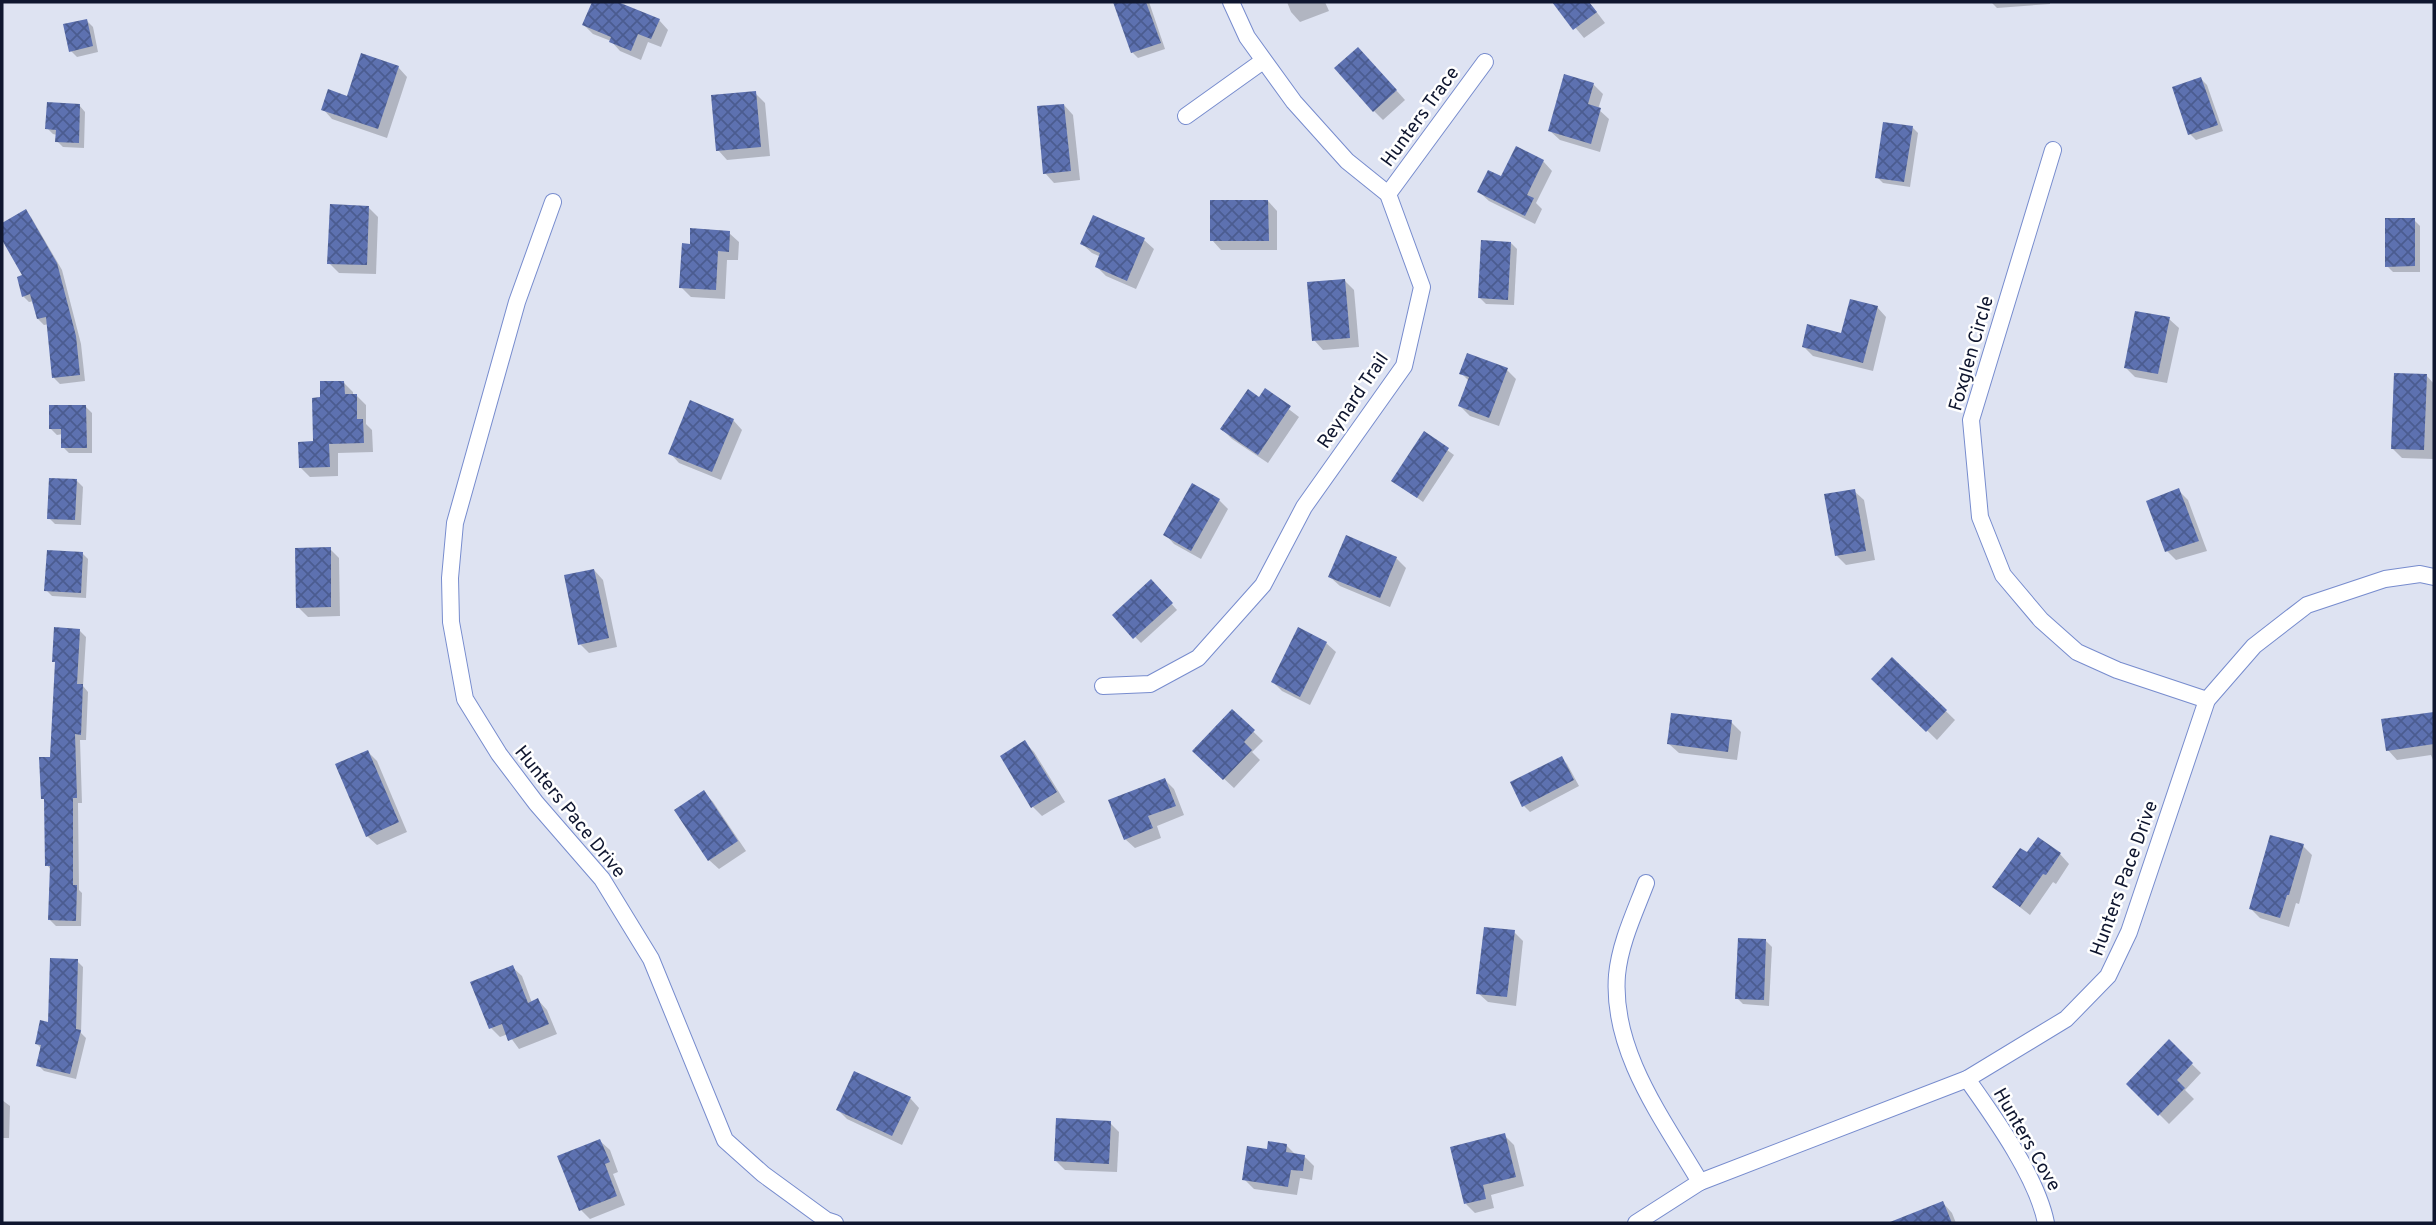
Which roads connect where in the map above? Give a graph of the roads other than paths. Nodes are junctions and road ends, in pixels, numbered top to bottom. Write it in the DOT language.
graph roads {
  1 [pos="1231,2"];
  2 [pos="1263,61"];
  3 [pos="1485,62"];
  4 [pos="1186,116"];
  5 [pos="2053,150"];
  6 [pos="1388,194"];
  7 [pos="553,202"];
  8 [pos="2434,577"];
  9 [pos="1103,686"];
  10 [pos="2207,701"];
  11 [pos="1646,883"];
  12 [pos="1967,1079"];
  13 [pos="1700,1182"];
  14 [pos="835,1223"];
  15 [pos="1636,1223"];
  16 [pos="2046,1223"];
  1 -- 2 [label="street"];
  2 -- 4 [label="street"];
  2 -- 6 [label="street"];
  3 -- 6 [label="street, Hunters Trace"];
  5 -- 10 [label="street, Foxglen Circle"];
  6 -- 9 [label="street, Reynard Trail"];
  7 -- 14 [label="street, Hunters Pace Drive"];
  8 -- 10 [label="street, Hunters Pace Drive"];
  10 -- 12 [label="street, Hunters Pace Drive"];
  11 -- 13 [label="street"];
  12 -- 13 [label="street, Hunters Pace Drive"];
  12 -- 16 [label="street, Hunters Cove"];
  13 -- 15 [label="street, Hunters Pace Drive"];
}
